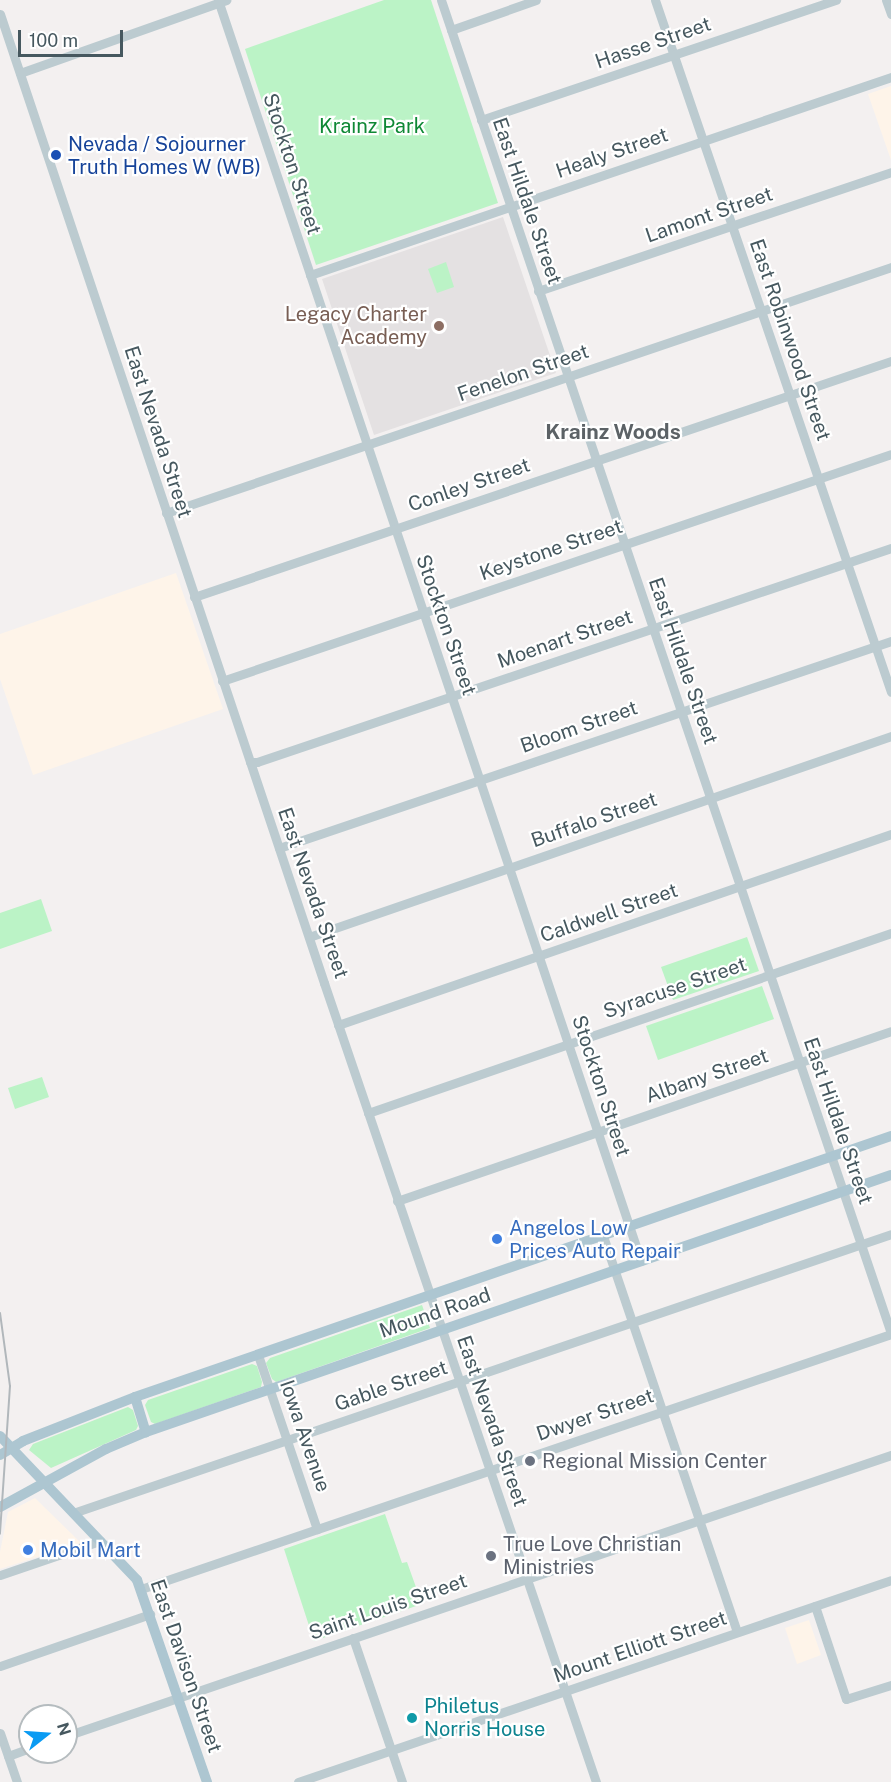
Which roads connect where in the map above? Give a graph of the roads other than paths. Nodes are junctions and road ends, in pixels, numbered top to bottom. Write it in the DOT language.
graph roads {
  1 [pos="441,0"];
  2 [pos="536,0"];
  3 [pos="656,0"];
  4 [pos="836,0"];
  5 [pos="886,0"];
  6 [pos="221,1"];
  7 [pos="0,14"];
  8 [pos="891,14"];
  9 [pos="451,30"];
  10 [pos="675,55"];
  11 [pos="20,73"];
  12 [pos="891,77"];
  13 [pos="481,120"];
  14 [pos="704,140"];
  15 [pos="891,172"];
  16 [pos="511,207"];
  17 [pos="732,226"];
  18 [pos="891,267"];
  19 [pos="310,275"];
  20 [pos="538,291"];
  21 [pos="761,311"];
  22 [pos="891,361"];
  23 [pos="567,377"];
  24 [pos="790,395"];
  25 [pos="367,445"];
  26 [pos="891,454"];
  27 [pos="596,460"];
  28 [pos="819,478"];
  29 [pos="166,513"];
  30 [pos="395,529"];
  31 [pos="624,544"];
  32 [pos="891,548"];
  33 [pos="847,562"];
  34 [pos="194,597"];
  35 [pos="423,612"];
  36 [pos="652,628"];
  37 [pos="891,640"];
  38 [pos="875,646"];
  39 [pos="222,681"];
  40 [pos="891,692"];
  41 [pos="451,696"];
  42 [pos="681,712"];
  43 [pos="891,736"];
  44 [pos="250,762"];
  45 [pos="479,780"];
  46 [pos="710,798"];
  47 [pos="891,834"];
  48 [pos="279,848"];
  49 [pos="509,868"];
  50 [pos="740,886"];
  51 [pos="891,933"];
  52 [pos="309,937"];
  53 [pos="539,956"];
  54 [pos="770,974"];
  55 [pos="338,1025"];
  56 [pos="891,1031"];
  57 [pos="568,1044"];
  58 [pos="799,1063"];
  59 [pos="368,1113"];
  60 [pos="598,1132"];
  61 [pos="891,1136"];
  62 [pos="831,1157"];
  63 [pos="891,1175"];
  64 [pos="843,1192"];
  65 [pos="398,1201"];
  66 [pos="629,1227"];
  67 [pos="891,1234"];
  68 [pos="603,1236"];
  69 [pos="861,1245"];
  70 [pos="641,1261"];
  71 [pos="614,1270"];
  72 [pos="429,1295"];
  73 [pos="632,1323"];
  74 [pos="441,1330"];
  75 [pos="891,1334"];
  76 [pos="258,1354"];
  77 [pos="459,1382"];
  78 [pos="270,1388"];
  79 [pos="135,1397"];
  80 [pos="662,1411"];
  81 [pos="146,1432"];
  82 [pos="0,1436"];
  83 [pos="287,1440"];
  84 [pos="13,1448"];
  85 [pos="0,1455"];
  86 [pos="891,1455"];
  87 [pos="489,1470"];
  88 [pos="45,1483"];
  89 [pos="0,1507"];
  90 [pos="73,1513"];
  91 [pos="700,1520"];
  92 [pos="317,1529"];
  93 [pos="100,1541"];
  94 [pos="0,1575"];
  95 [pos="526,1579"];
  96 [pos="891,1580"];
  97 [pos="141,1589"];
  98 [pos="815,1606"];
  99 [pos="150,1614"];
  100 [pos="737,1632"];
  101 [pos="353,1638"];
  102 [pos="0,1666"];
  103 [pos="891,1684"];
  104 [pos="564,1691"];
  105 [pos="178,1698"];
  106 [pos="78,1732"];
  107 [pos="0,1733"];
  108 [pos="392,1750"];
  109 [pos="18,1752"];
  110 [pos="8,1756"];
  111 [pos="17,1782"];
  112 [pos="207,1782"];
  113 [pos="298,1782"];
  114 [pos="402,1782"];
  115 [pos="596,1782"];
  1 -- 9 [label="street, East Hildale Street"];
  2 -- 9 [label="street"];
  3 -- 10 [label="street, East Robinwood Street"];
  4 -- 10 [label="street, Hasse Street"];
  5 -- 8 [label="street"];
  6 -- 11 [label="street"];
  6 -- 19 [label="street, Stockton Street"];
  7 -- 11 [label="street, East Nevada Street"];
  9 -- 13 [label="street, East Hildale Street"];
  10 -- 13 [label="street, Hasse Street"];
  10 -- 14 [label="street, East Robinwood Street"];
  11 -- 29 [label="street, East Nevada Street"];
  12 -- 14 [label="street, Healy Street"];
  13 -- 16 [label="street, East Hildale Street"];
  14 -- 16 [label="street, Healy Street"];
  14 -- 17 [label="street, East Robinwood Street"];
  15 -- 17 [label="street, Lamont Street"];
  16 -- 19 [label="street, Healy Street"];
  16 -- 20 [label="street, East Hildale Street"];
  17 -- 20 [label="street, Lamont Street"];
  17 -- 21 [label="street, East Robinwood Street"];
  18 -- 21 [label="street, Fenelon Street"];
  19 -- 25 [label="street, Stockton Street"];
  20 -- 23 [label="street, East Hildale Street"];
  21 -- 23 [label="street, Fenelon Street"];
  21 -- 24 [label="street, East Robinwood Street"];
  22 -- 24 [label="street, Conley Street"];
  23 -- 25 [label="street, Fenelon Street"];
  23 -- 27 [label="street, East Hildale Street"];
  24 -- 27 [label="street, Conley Street"];
  24 -- 28 [label="street, East Robinwood Street"];
  25 -- 29 [label="street, Fenelon Street"];
  25 -- 30 [label="street, Stockton Street"];
  26 -- 28 [label="street, Keystone Street"];
  27 -- 30 [label="street, Conley Street"];
  27 -- 31 [label="street, East Hildale Street"];
  28 -- 31 [label="street, Keystone Street"];
  28 -- 33 [label="street, East Robinwood Street"];
  29 -- 34 [label="street, East Nevada Street"];
  30 -- 34 [label="street, Conley Street"];
  30 -- 35 [label="street, Stockton Street"];
  31 -- 35 [label="street, Keystone Street"];
  31 -- 36 [label="street, East Hildale Street"];
  32 -- 33 [label="street, Moenart Street"];
  33 -- 36 [label="street, Moenart Street"];
  33 -- 38 [label="street, East Robinwood Street"];
  34 -- 39 [label="street, East Nevada Street"];
  35 -- 39 [label="street, Keystone Street"];
  35 -- 41 [label="street, Stockton Street"];
  36 -- 41 [label="street, Moenart Street"];
  36 -- 42 [label="street, East Hildale Street"];
  37 -- 38 [label="street, Bloom Street"];
  38 -- 40 [label="street, East Robinwood Street"];
  38 -- 42 [label="street, Bloom Street"];
  39 -- 44 [label="street, East Nevada Street"];
  41 -- 44 [label="street, Moenart Street"];
  41 -- 45 [label="street, Stockton Street"];
  42 -- 45 [label="street, Bloom Street"];
  42 -- 46 [label="street, East Hildale Street"];
  43 -- 46 [label="street, Buffalo Street"];
  44 -- 48 [label="street, East Nevada Street"];
  45 -- 48 [label="street, Bloom Street"];
  45 -- 49 [label="street, Stockton Street"];
  46 -- 49 [label="street, Buffalo Street"];
  46 -- 50 [label="street, East Hildale Street"];
  47 -- 50 [label="street, Caldwell Street"];
  48 -- 52 [label="street, East Nevada Street"];
  49 -- 52 [label="street, Buffalo Street"];
  49 -- 53 [label="street, Stockton Street"];
  50 -- 53 [label="street, Caldwell Street"];
  50 -- 54 [label="street, East Hildale Street"];
  51 -- 54 [label="street, Syracuse Street"];
  52 -- 55 [label="street, East Nevada Street"];
  53 -- 55 [label="street, Caldwell Street"];
  53 -- 57 [label="street, Stockton Street"];
  54 -- 57 [label="street, Syracuse Street"];
  54 -- 58 [label="street, East Hildale Street"];
  55 -- 59 [label="street, East Nevada Street"];
  56 -- 58 [label="street, Albany Street"];
  57 -- 59 [label="street, Syracuse Street"];
  57 -- 60 [label="street, Stockton Street"];
  58 -- 60 [label="street, Albany Street"];
  58 -- 62 [label="street, East Hildale Street"];
  59 -- 65 [label="street, East Nevada Street"];
  60 -- 65 [label="street, Albany Street"];
  60 -- 66 [label="street, Stockton Street"];
  61 -- 62 [label="main road, Mound Road"];
  62 -- 64 [label="street, East Hildale Street"];
  62 -- 66 [label="main road, Mound Road"];
  63 -- 64 [label="main road, Mound Road"];
  64 -- 69 [label="street, East Hildale Street"];
  64 -- 70 [label="main road, Mound Road"];
  65 -- 72 [label="street, East Nevada Street"];
  66 -- 68 [label="main road, Mound Road"];
  66 -- 70 [label="street, Stockton Street"];
  67 -- 69 [label="street, Gable Street"];
  68 -- 71 [label="street"];
  68 -- 72 [label="main road, Mound Road"];
  69 -- 73 [label="street, Gable Street"];
  69 -- 75 [label="street, East Hildale Street"];
  70 -- 71 [label="main road, Mound Road"];
  71 -- 73 [label="street"];
  71 -- 74 [label="main road, Mound Road"];
  72 -- 74 [label="street, East Nevada Street"];
  72 -- 76 [label="main road, Mound Road"];
  73 -- 77 [label="street, Gable Street"];
  73 -- 80 [label="street"];
  74 -- 77 [label="street, East Nevada Street"];
  74 -- 78 [label="main road, Mound Road"];
  75 -- 80 [label="street, Dwyer Street"];
  76 -- 78 [label="street, Iowa Avenue"];
  76 -- 79 [label="main road, Mound Road"];
  77 -- 83 [label="street, Gable Street"];
  77 -- 87 [label="street, East Nevada Street"];
  78 -- 81 [label="main road, Mound Road"];
  78 -- 83 [label="street, Iowa Avenue"];
  79 -- 81 [label="main road"];
  79 -- 84 [label="main road, Mound Road"];
  80 -- 87 [label="street, Dwyer Street"];
  80 -- 91 [label="street"];
  81 -- 88 [label="main road, Mound Road"];
  82 -- 84 [label="main road, East Davison Street"];
  83 -- 90 [label="street, Gable Street"];
  83 -- 92 [label="street, Iowa Avenue"];
  84 -- 85 [label="main road, Mound Road"];
  84 -- 88 [label="main road, East Davison Street"];
  86 -- 91 [label="street, Saint Louis Street"];
  87 -- 92 [label="street, Dwyer Street"];
  87 -- 95 [label="street, East Nevada Street"];
  88 -- 89 [label="main road, Mound Road"];
  88 -- 90 [label="main road, East Davison Street"];
  90 -- 93 [label="main road, East Davison Street"];
  91 -- 95 [label="street, Saint Louis Street"];
  91 -- 100 [label="street"];
  92 -- 97 [label="street, Dwyer Street"];
  93 -- 94 [label="street"];
  93 -- 97 [label="main road, East Davison Street"];
  95 -- 101 [label="street, Saint Louis Street"];
  95 -- 104 [label="street, East Nevada Street"];
  96 -- 98 [label="street, Mount Elliott Street"];
  97 -- 99 [label="main road, East Davison Street"];
  98 -- 100 [label="street, Mount Elliott Street"];
  98 -- 103 [label="street"];
  99 -- 102 [label="street"];
  99 -- 105 [label="main road, East Davison Street"];
  100 -- 104 [label="street, Mount Elliott Street"];
  101 -- 105 [label="street, Saint Louis Street"];
  101 -- 108 [label="street"];
  104 -- 108 [label="street, Mount Elliott Street"];
  104 -- 115 [label="street, East Nevada Street"];
  105 -- 106 [label="street, Saint Louis Street"];
  105 -- 112 [label="main road, East Davison Street"];
  107 -- 110 [label="street"];
  108 -- 113 [label="street, Mount Elliott Street"];
  108 -- 114 [label="street"];
  109 -- 110 [label="street"];
  110 -- 111 [label="street"];
}
